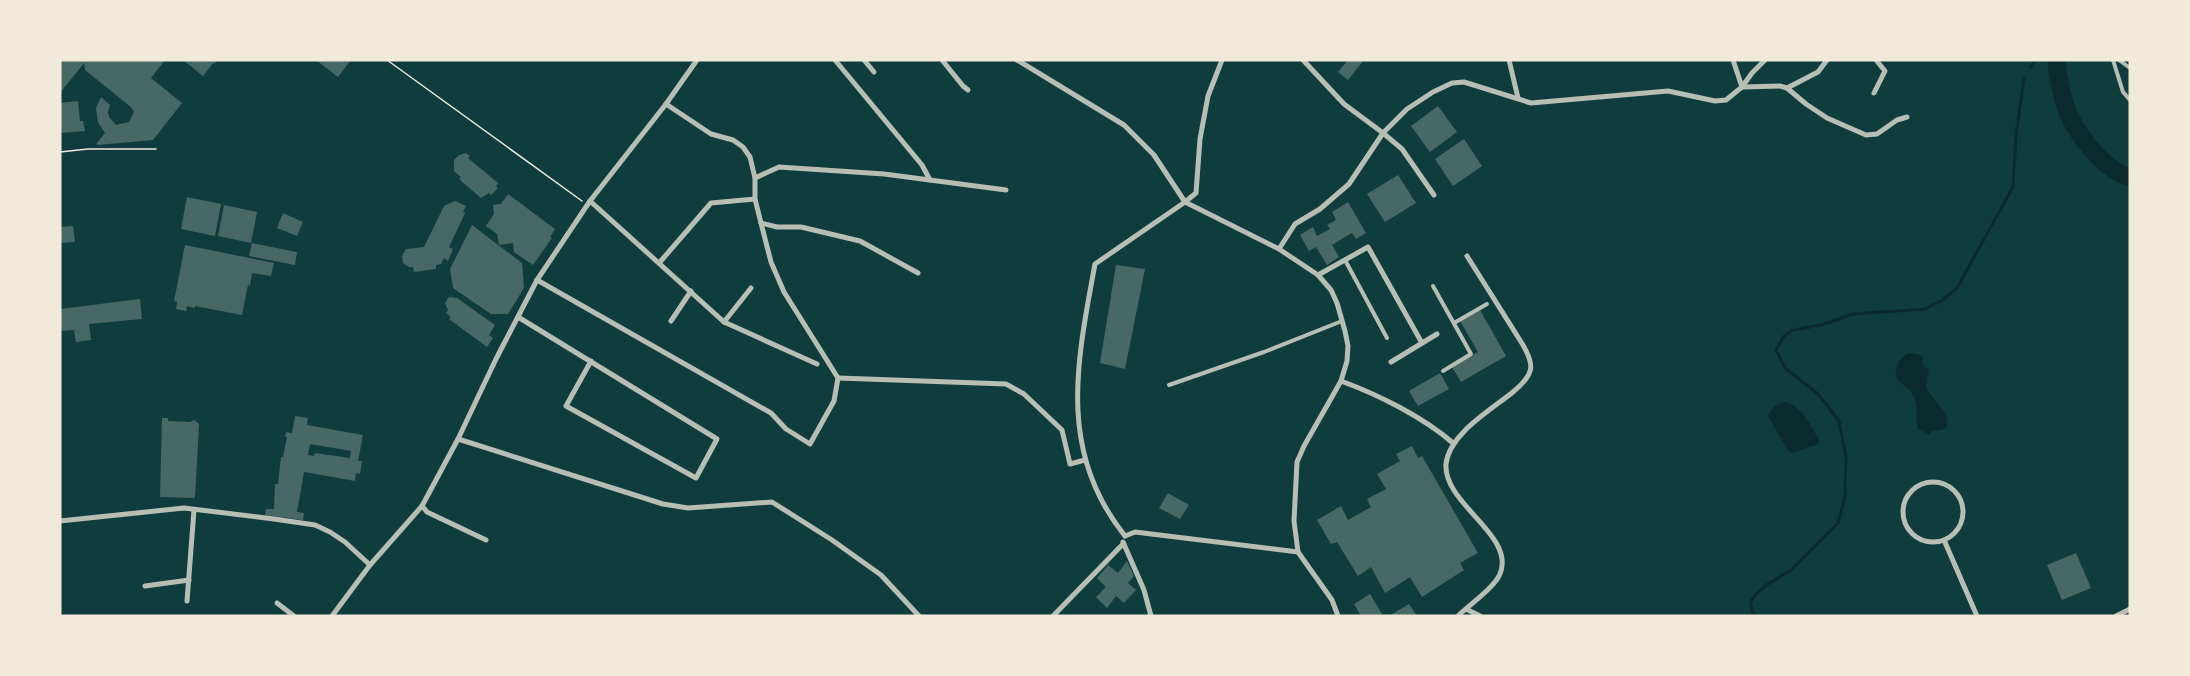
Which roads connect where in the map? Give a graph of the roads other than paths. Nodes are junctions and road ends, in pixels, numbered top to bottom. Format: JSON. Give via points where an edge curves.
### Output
{"nodes":[{"id":1,"x":697,"y":60,"type":"edge"},
{"id":2,"x":835,"y":60,"type":"edge"},
{"id":3,"x":864,"y":60,"type":"edge"},
{"id":4,"x":942,"y":60,"type":"edge"},
{"id":5,"x":1017,"y":60,"type":"edge"},
{"id":6,"x":1222,"y":60,"type":"edge"},
{"id":7,"x":1303,"y":60,"type":"edge"},
{"id":8,"x":1509,"y":60,"type":"edge"},
{"id":9,"x":1733,"y":60,"type":"edge"},
{"id":10,"x":1766,"y":60,"type":"edge"},
{"id":11,"x":1827,"y":60,"type":"edge"},
{"id":12,"x":1876,"y":60,"type":"edge"},
{"id":13,"x":2113,"y":60,"type":"edge"},
{"id":14,"x":2119,"y":60,"type":"edge"},
{"id":15,"x":2130,"y":68,"type":"edge"},
{"id":16,"x":874,"y":72,"type":"dead end"},
{"id":17,"x":1742,"y":87,"type":"junction"},
{"id":18,"x":1787,"y":88,"type":"junction"},
{"id":19,"x":968,"y":90,"type":"dead end"},
{"id":20,"x":1874,"y":93,"type":"dead end"},
{"id":21,"x":1518,"y":98,"type":"junction"},
{"id":22,"x":2130,"y":100,"type":"edge"},
{"id":23,"x":666,"y":104,"type":"junction"},
{"id":24,"x":1907,"y":117,"type":"dead end"},
{"id":25,"x":1383,"y":133,"type":"junction"},
{"id":26,"x":755,"y":178,"type":"junction"},
{"id":27,"x":930,"y":180,"type":"junction"},
{"id":28,"x":1006,"y":190,"type":"dead end"},
{"id":29,"x":1434,"y":195,"type":"dead end"},
{"id":30,"x":755,"y":199,"type":"junction"},
{"id":31,"x":1185,"y":202,"type":"junction"},
{"id":32,"x":589,"y":203,"type":"junction"},
{"id":33,"x":761,"y":223,"type":"junction"},
{"id":34,"x":1279,"y":249,"type":"junction"},
{"id":35,"x":1467,"y":256,"type":"dead end"},
{"id":36,"x":1345,"y":259,"type":"junction"},
{"id":37,"x":660,"y":262,"type":"junction"},
{"id":38,"x":918,"y":273,"type":"dead end"},
{"id":39,"x":1318,"y":275,"type":"junction"},
{"id":40,"x":537,"y":280,"type":"junction"},
{"id":41,"x":1433,"y":286,"type":"dead end"},
{"id":42,"x":751,"y":288,"type":"dead end"},
{"id":43,"x":691,"y":291,"type":"junction"},
{"id":44,"x":1487,"y":304,"type":"dead end"},
{"id":45,"x":518,"y":317,"type":"junction"},
{"id":46,"x":671,"y":321,"type":"dead end"},
{"id":47,"x":1342,"y":321,"type":"junction"},
{"id":48,"x":724,"y":322,"type":"junction"},
{"id":49,"x":1454,"y":323,"type":"junction"},
{"id":50,"x":1437,"y":334,"type":"dead end"},
{"id":51,"x":1387,"y":338,"type":"dead end"},
{"id":52,"x":1422,"y":343,"type":"junction"},
{"id":53,"x":591,"y":362,"type":"junction"},
{"id":54,"x":1391,"y":362,"type":"dead end"},
{"id":55,"x":817,"y":364,"type":"dead end"},
{"id":56,"x":1443,"y":370,"type":"dead end"},
{"id":57,"x":838,"y":378,"type":"junction"},
{"id":58,"x":1341,"y":381,"type":"junction"},
{"id":59,"x":1169,"y":385,"type":"dead end"},
{"id":60,"x":458,"y":439,"type":"junction"},
{"id":61,"x":1453,"y":443,"type":"junction"},
{"id":62,"x":1085,"y":460,"type":"junction"},
{"id":63,"x":422,"y":506,"type":"junction"},
{"id":64,"x":194,"y":510,"type":"junction"},
{"id":65,"x":60,"y":521,"type":"edge"},
{"id":66,"x":1125,"y":536,"type":"junction"},
{"id":67,"x":486,"y":540,"type":"dead end"},
{"id":68,"x":1944,"y":540,"type":"junction"},
{"id":69,"x":1123,"y":544,"type":"junction"},
{"id":70,"x":1298,"y":552,"type":"junction"},
{"id":71,"x":370,"y":565,"type":"junction"},
{"id":72,"x":189,"y":580,"type":"junction"},
{"id":73,"x":145,"y":586,"type":"dead end"},
{"id":74,"x":187,"y":601,"type":"dead end"},
{"id":75,"x":277,"y":603,"type":"dead end"},
{"id":76,"x":1466,"y":609,"type":"junction"},
{"id":77,"x":2130,"y":609,"type":"edge"},
{"id":78,"x":294,"y":616,"type":"edge"},
{"id":79,"x":332,"y":616,"type":"edge"},
{"id":80,"x":919,"y":616,"type":"edge"},
{"id":81,"x":1053,"y":616,"type":"edge"},
{"id":82,"x":1151,"y":616,"type":"edge"},
{"id":83,"x":1338,"y":616,"type":"edge"},
{"id":84,"x":1458,"y":616,"type":"edge"},
{"id":85,"x":1480,"y":616,"type":"edge"},
{"id":86,"x":1977,"y":616,"type":"edge"},
{"id":87,"x":2116,"y":616,"type":"edge"}],
"edges":[{"from":1,"to":23,"type":"street"},
{"from":2,"to":27,"type":"street","via":[[922,165]]},
{"from":3,"to":16,"type":"street"},
{"from":4,"to":19,"type":"street"},
{"from":5,"to":31,"type":"street","via":[[1124,125],[1154,155]]},
{"from":6,"to":31,"type":"street","via":[[1208,96],[1196,193]]},
{"from":7,"to":25,"type":"street","via":[[1344,104]]},
{"from":8,"to":21,"type":"street"},
{"from":9,"to":17,"type":"street"},
{"from":10,"to":17,"type":"street"},
{"from":11,"to":18,"type":"street","via":[[1818,72]]},
{"from":12,"to":20,"type":"street","via":[[1885,71]]},
{"from":13,"to":22,"type":"street","via":[[2123,92]]},
{"from":14,"to":15,"type":"street"},
{"from":17,"to":18,"type":"street"},
{"from":17,"to":21,"type":"street","via":[[1726,100],[1715,101],[1668,91],[1531,103]]},
{"from":18,"to":24,"type":"street","via":[[1827,118],[1866,135],[1877,134]]},
{"from":21,"to":25,"type":"street","via":[[1464,81],[1452,83],[1407,109]]},
{"from":23,"to":26,"type":"street","via":[[711,134],[743,147]]},
{"from":23,"to":32,"type":"street"},
{"from":25,"to":29,"type":"street","via":[[1402,150]]},
{"from":25,"to":34,"type":"street","via":[[1349,184],[1320,209],[1294,224]]},
{"from":26,"to":27,"type":"street","via":[[779,167]]},
{"from":26,"to":30,"type":"street"},
{"from":27,"to":28,"type":"street"},
{"from":30,"to":33,"type":"street"},
{"from":30,"to":37,"type":"street","via":[[711,203]]},
{"from":31,"to":34,"type":"street"},
{"from":31,"to":62,"type":"street","via":[[1095,264],[1080,343],[1076,399]]},
{"from":32,"to":37,"type":"street"},
{"from":32,"to":40,"type":"street"},
{"from":33,"to":38,"type":"street","via":[[861,241]]},
{"from":33,"to":57,"type":"street","via":[[784,292]]},
{"from":34,"to":39,"type":"street"},
{"from":35,"to":61,"type":"street","via":[[1524,345],[1530,371],[1520,386]]},
{"from":36,"to":39,"type":"street"},
{"from":36,"to":51,"type":"street"},
{"from":36,"to":52,"type":"street","via":[[1368,247]]},
{"from":37,"to":43,"type":"street"},
{"from":39,"to":47,"type":"street","via":[[1331,290]]},
{"from":40,"to":45,"type":"street"},
{"from":40,"to":57,"type":"street","via":[[771,413],[786,429],[810,444],[834,401]]},
{"from":41,"to":49,"type":"street"},
{"from":42,"to":48,"type":"street"},
{"from":43,"to":46,"type":"street"},
{"from":43,"to":48,"type":"street"},
{"from":44,"to":49,"type":"street"},
{"from":45,"to":53,"type":"street"},
{"from":45,"to":60,"type":"street"},
{"from":47,"to":58,"type":"street","via":[[1348,346]]},
{"from":47,"to":59,"type":"street"},
{"from":48,"to":55,"type":"street"},
{"from":49,"to":56,"type":"street","via":[[1471,354]]},
{"from":50,"to":52,"type":"street"},
{"from":52,"to":54,"type":"street"},
{"from":53,"to":53,"type":"street","via":[[566,406],[696,478],[717,439]]},
{"from":57,"to":62,"type":"street","via":[[1006,384],[1024,394],[1062,430],[1070,464]]},
{"from":58,"to":61,"type":"street","via":[[1437,429]]},
{"from":58,"to":70,"type":"street","via":[[1297,462],[1294,521]]},
{"from":60,"to":63,"type":"street"},
{"from":60,"to":80,"type":"street","via":[[663,504],[688,508],[772,502],[880,575]]},
{"from":61,"to":76,"type":"street","via":[[1446,465],[1448,480],[1460,500],[1490,532],[1501,565],[1495,582]]},
{"from":62,"to":66,"type":"street","via":[[1101,501]]},
{"from":63,"to":67,"type":"street"},
{"from":63,"to":71,"type":"street"},
{"from":64,"to":65,"type":"street"},
{"from":64,"to":71,"type":"street","via":[[315,525],[345,542]]},
{"from":64,"to":72,"type":"street"},
{"from":66,"to":69,"type":"street"},
{"from":66,"to":70,"type":"street","via":[[1135,532]]},
{"from":68,"to":68,"type":"street","via":[[1959,527],[1963,507],[1953,489],[1944,484],[1923,483],[1914,488],[1904,504],[1905,522],[1909,531],[1925,542]]},
{"from":68,"to":86,"type":"street"},
{"from":69,"to":81,"type":"street"},
{"from":69,"to":82,"type":"street"},
{"from":70,"to":83,"type":"street","via":[[1332,600]]},
{"from":71,"to":79,"type":"street"},
{"from":72,"to":73,"type":"street"},
{"from":72,"to":74,"type":"street"},
{"from":75,"to":78,"type":"street"},
{"from":76,"to":84,"type":"street"},
{"from":76,"to":85,"type":"street"},
{"from":77,"to":87,"type":"street"}]}
